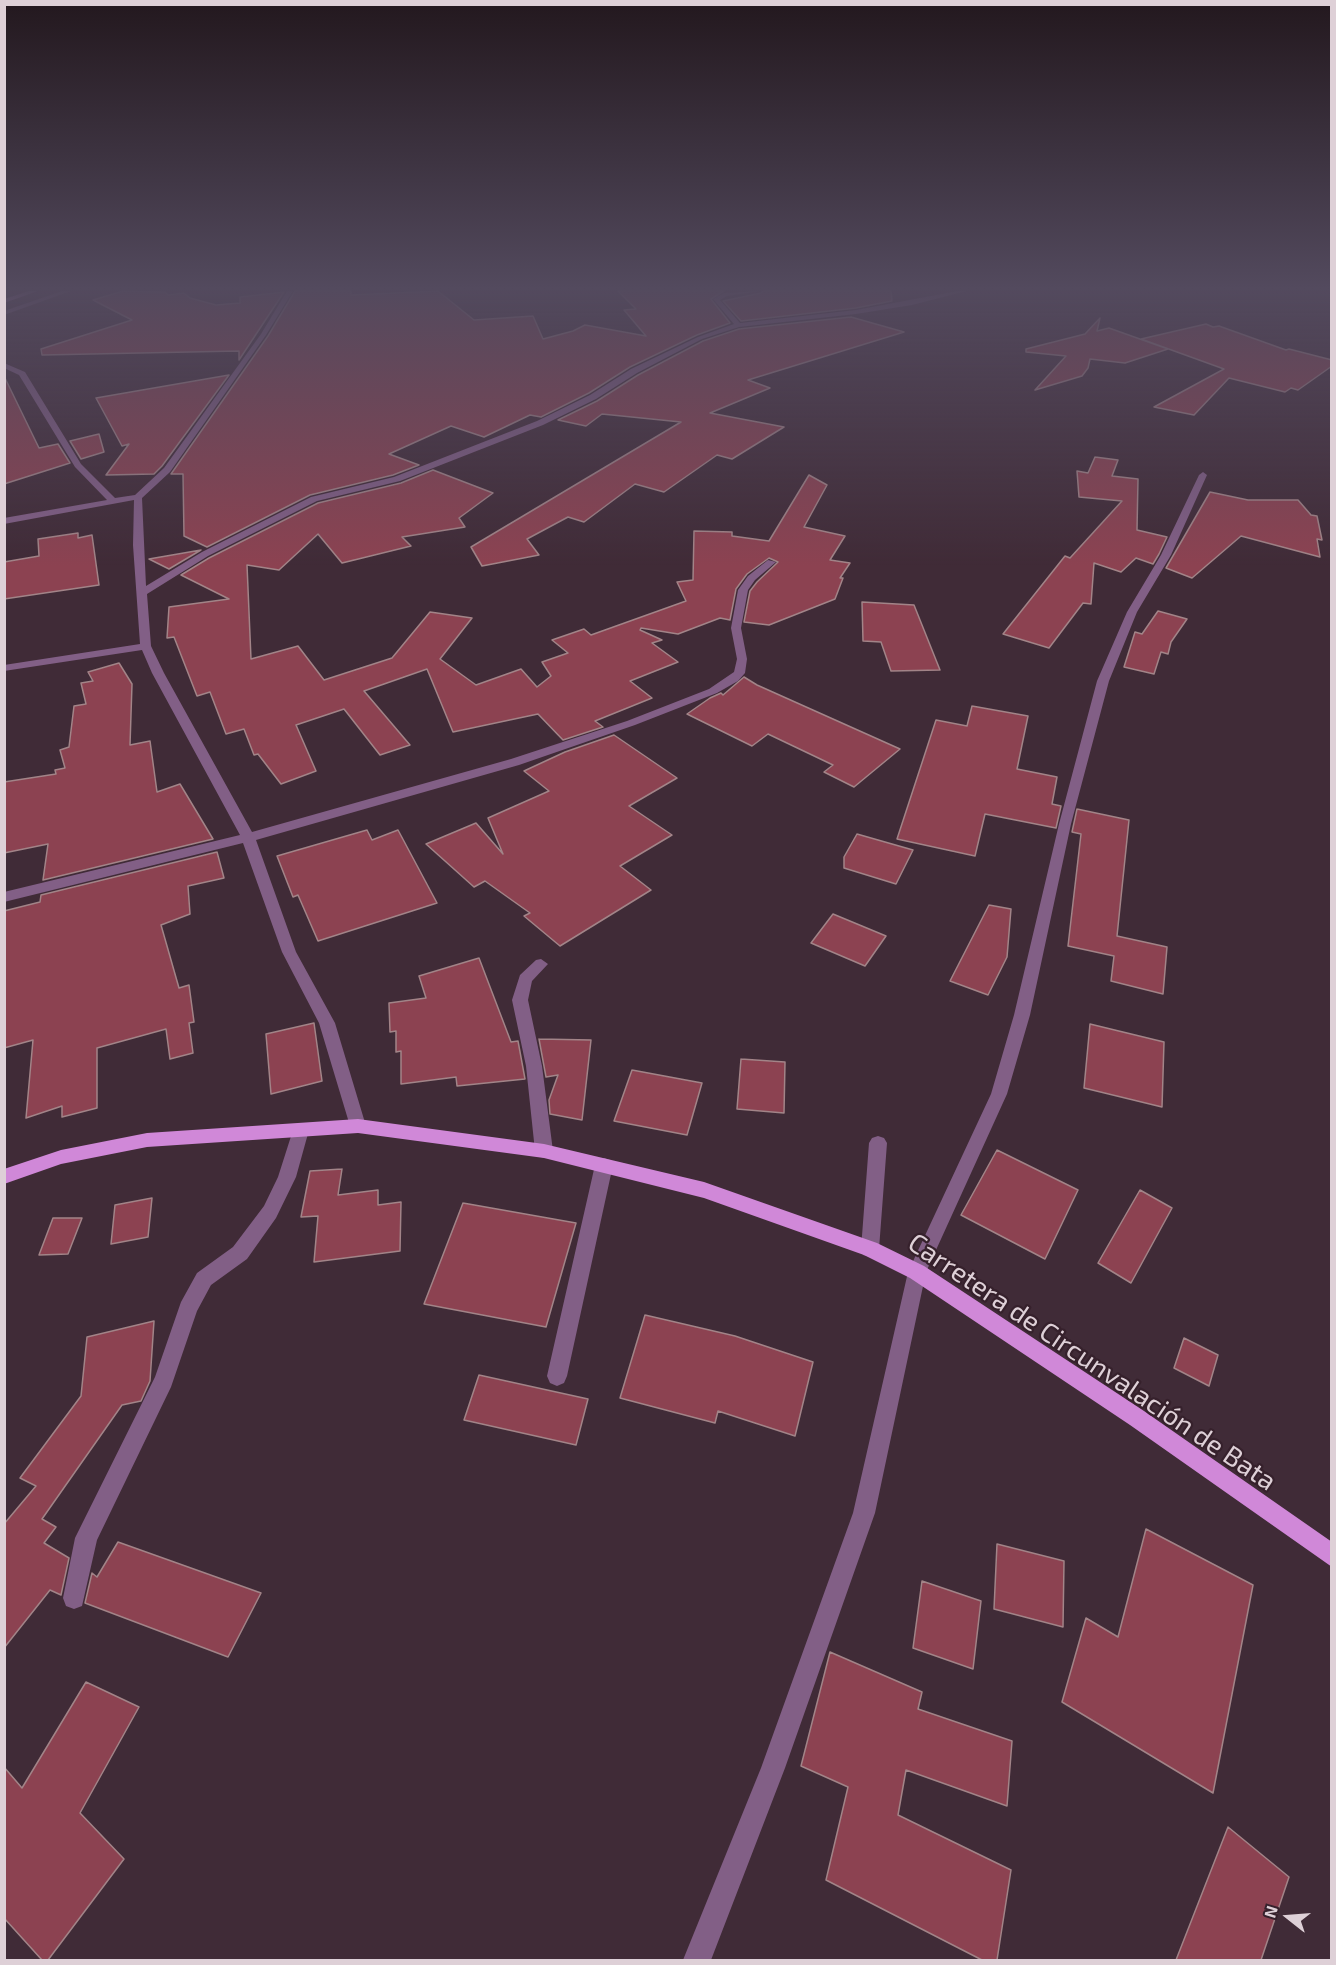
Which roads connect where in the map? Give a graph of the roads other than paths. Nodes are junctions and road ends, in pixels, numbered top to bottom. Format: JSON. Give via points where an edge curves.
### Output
{"nodes":[{"id":1,"x":27,"y":383,"type":"edge"},
{"id":2,"x":229,"y":383,"type":"edge"},
{"id":3,"x":615,"y":383,"type":"edge"},
{"id":4,"x":1203,"y":475,"type":"dead end"},
{"id":5,"x":138,"y":497,"type":"junction"},
{"id":6,"x":113,"y":501,"type":"junction"},
{"id":7,"x":4,"y":521,"type":"edge"},
{"id":8,"x":771,"y":562,"type":"dead end"},
{"id":9,"x":143,"y":592,"type":"junction"},
{"id":10,"x":146,"y":646,"type":"junction"},
{"id":11,"x":4,"y":668,"type":"edge"},
{"id":12,"x":248,"y":837,"type":"junction"},
{"id":13,"x":4,"y":897,"type":"edge"},
{"id":14,"x":541,"y":963,"type":"dead end"},
{"id":15,"x":358,"y":1126,"type":"junction"},
{"id":16,"x":301,"y":1130,"type":"junction"},
{"id":17,"x":878,"y":1143,"type":"dead end"},
{"id":18,"x":544,"y":1151,"type":"junction"},
{"id":19,"x":604,"y":1165,"type":"junction"},
{"id":20,"x":4,"y":1177,"type":"edge"},
{"id":21,"x":870,"y":1249,"type":"junction"},
{"id":22,"x":917,"y":1272,"type":"junction"},
{"id":23,"x":557,"y":1376,"type":"dead end"},
{"id":24,"x":1332,"y":1556,"type":"edge"},
{"id":25,"x":74,"y":1598,"type":"dead end"},
{"id":26,"x":697,"y":1960,"type":"edge"}],
"edges":[{"from":1,"to":6,"type":"street","via":[[78,465]]},
{"from":2,"to":5,"type":"street","via":[[167,470]]},
{"from":3,"to":9,"type":"street","via":[[540,423],[397,479],[314,499],[205,554]]},
{"from":4,"to":22,"type":"street","via":[[1166,555],[1132,612],[1102,681],[1025,1004],[999,1094]]},
{"from":5,"to":6,"type":"street"},
{"from":5,"to":9,"type":"street"},
{"from":6,"to":7,"type":"street"},
{"from":8,"to":12,"type":"street","via":[[743,590],[736,628],[741,666],[734,679],[725,685],[515,762]]},
{"from":9,"to":10,"type":"street"},
{"from":10,"to":11,"type":"street"},
{"from":10,"to":12,"type":"street"},
{"from":12,"to":13,"type":"street"},
{"from":12,"to":15,"type":"street","via":[[289,952],[327,1023]]},
{"from":14,"to":18,"type":"street","via":[[525,979],[520,1000],[534,1066]]},
{"from":15,"to":16,"type":"main road","name":"Carretera de Circunvalación de Bata"},
{"from":15,"to":18,"type":"main road","name":"Carretera de Circunvalación de Bata"},
{"from":16,"to":20,"type":"main road","name":"Carretera de Circunvalación de Bata","via":[[147,1140],[61,1157]]},
{"from":16,"to":25,"type":"street","via":[[287,1177],[270,1212],[240,1252],[204,1279],[188,1308],[164,1380],[86,1539]]},
{"from":17,"to":21,"type":"street"},
{"from":18,"to":19,"type":"main road","name":"Carretera de Circunvalación de Bata"},
{"from":19,"to":21,"type":"main road","name":"Carretera de Circunvalación de Bata","via":[[704,1190]]},
{"from":19,"to":23,"type":"street"},
{"from":21,"to":22,"type":"main road","name":"Carretera de Circunvalación de Bata"},
{"from":22,"to":24,"type":"main road","name":"Carretera de Circunvalación de Bata","via":[[1137,1418]]},
{"from":22,"to":26,"type":"street","via":[[864,1513],[773,1768]]}]}
